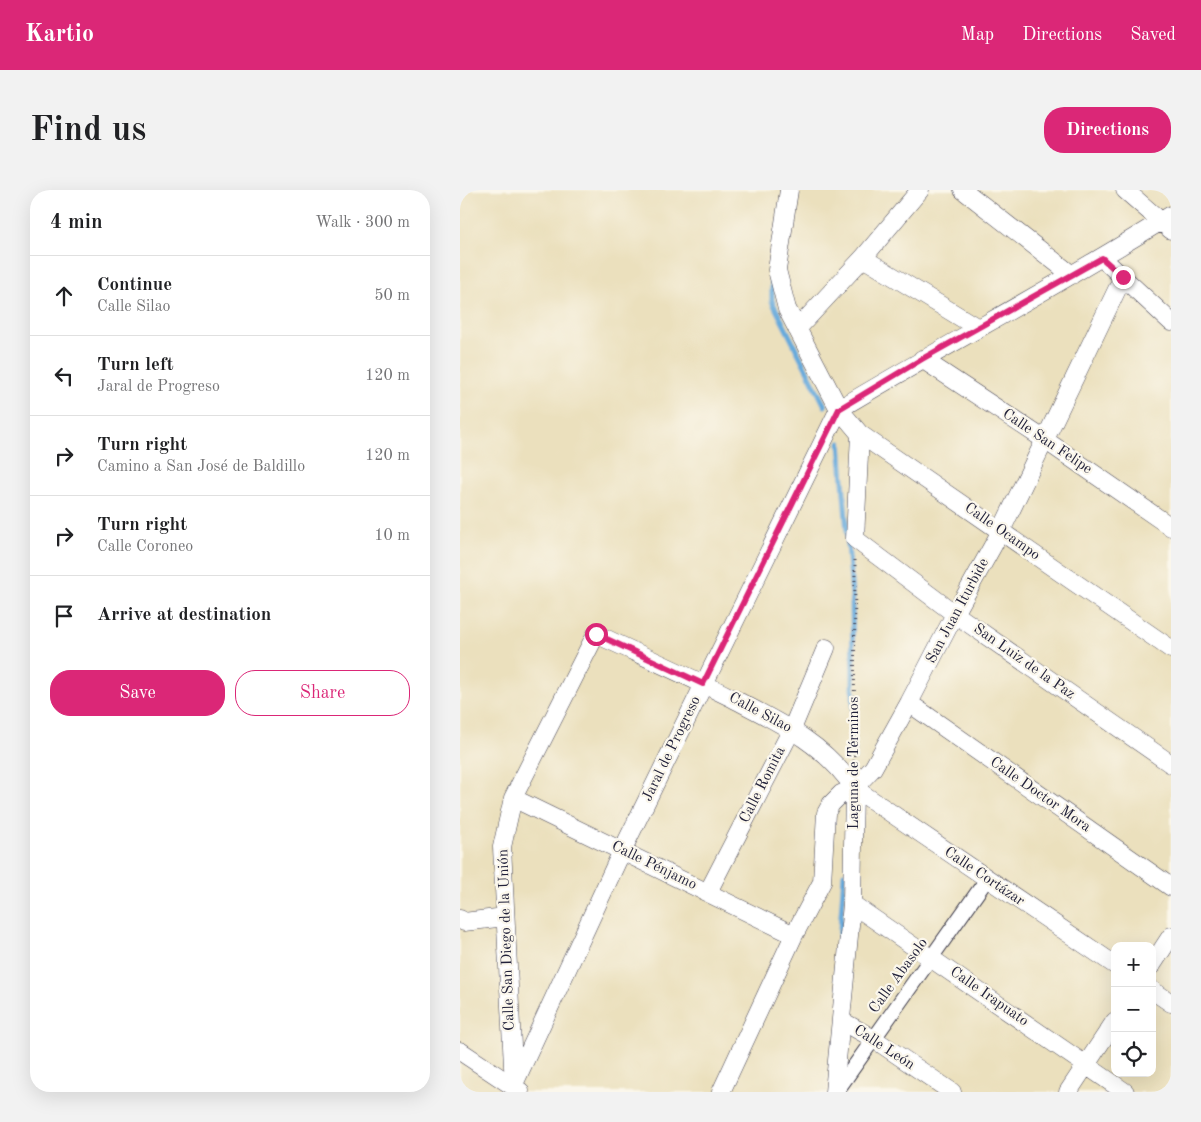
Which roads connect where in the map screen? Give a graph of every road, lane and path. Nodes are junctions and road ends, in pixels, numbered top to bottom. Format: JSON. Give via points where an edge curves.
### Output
{"nodes":[{"id":1,"x":789,"y":190,"type":"edge"},
{"id":2,"x":920,"y":190,"type":"edge"},
{"id":3,"x":962,"y":190,"type":"edge"},
{"id":4,"x":1125,"y":190,"type":"edge"},
{"id":5,"x":1168,"y":222,"type":"edge"},
{"id":6,"x":863,"y":258,"type":"junction"},
{"id":7,"x":1102,"y":258,"type":"junction"},
{"id":8,"x":1072,"y":275,"type":"junction"},
{"id":9,"x":1123,"y":277,"type":"junction"},
{"id":10,"x":1171,"y":322,"type":"edge"},
{"id":11,"x":978,"y":328,"type":"junction"},
{"id":12,"x":796,"y":329,"type":"junction"},
{"id":13,"x":922,"y":359,"type":"junction"},
{"id":14,"x":839,"y":409,"type":"junction"},
{"id":15,"x":860,"y":434,"type":"junction"},
{"id":16,"x":1045,"y":440,"type":"junction"},
{"id":17,"x":1171,"y":527,"type":"edge"},
{"id":18,"x":1001,"y":531,"type":"junction"},
{"id":19,"x":855,"y":539,"type":"junction"},
{"id":20,"x":955,"y":614,"type":"junction"},
{"id":21,"x":596,"y":634,"type":"joint"},
{"id":22,"x":826,"y":648,"type":"dead end"},
{"id":23,"x":1171,"y":649,"type":"edge"},
{"id":24,"x":703,"y":684,"type":"junction"},
{"id":25,"x":909,"y":704,"type":"junction"},
{"id":26,"x":792,"y":729,"type":"junction"},
{"id":27,"x":1171,"y":764,"type":"edge"},
{"id":28,"x":854,"y":788,"type":"junction"},
{"id":29,"x":513,"y":798,"type":"junction"},
{"id":30,"x":622,"y":851,"type":"junction"},
{"id":31,"x":987,"y":879,"type":"junction"},
{"id":32,"x":1171,"y":887,"type":"edge"},
{"id":33,"x":708,"y":892,"type":"junction"},
{"id":34,"x":852,"y":904,"type":"junction"},
{"id":35,"x":505,"y":917,"type":"junction"},
{"id":36,"x":461,"y":924,"type":"edge"},
{"id":37,"x":794,"y":935,"type":"junction"},
{"id":38,"x":1171,"y":936,"type":"edge"},
{"id":39,"x":932,"y":958,"type":"junction"},
{"id":40,"x":1156,"y":959,"type":"edge"},
{"id":41,"x":1111,"y":962,"type":"edge"},
{"id":42,"x":1156,"y":993,"type":"edge"},
{"id":43,"x":1171,"y":1003,"type":"edge"},
{"id":44,"x":842,"y":1021,"type":"junction"},
{"id":45,"x":1111,"y":1027,"type":"edge"},
{"id":46,"x":874,"y":1039,"type":"junction"},
{"id":47,"x":460,"y":1051,"type":"edge"},
{"id":48,"x":1086,"y":1064,"type":"junction"},
{"id":49,"x":515,"y":1090,"type":"edge"},
{"id":50,"x":721,"y":1092,"type":"edge"},
{"id":51,"x":835,"y":1092,"type":"edge"},
{"id":52,"x":952,"y":1092,"type":"edge"},
{"id":53,"x":1068,"y":1092,"type":"edge"},
{"id":54,"x":1125,"y":1092,"type":"edge"}],
"edges":[{"from":1,"to":12,"type":"street","name":"Calle Ocampo","via":[[777,270]]},
{"from":2,"to":6,"type":"street"},
{"from":3,"to":8,"type":"street"},
{"from":4,"to":5,"type":"street"},
{"from":5,"to":7,"type":"street"},
{"from":6,"to":11,"type":"street"},
{"from":6,"to":12,"type":"street"},
{"from":7,"to":8,"type":"street"},
{"from":7,"to":9,"type":"street"},
{"from":8,"to":11,"type":"street"},
{"from":9,"to":10,"type":"street"},
{"from":9,"to":16,"type":"street","name":"San Juan Iturbide"},
{"from":11,"to":13,"type":"street"},
{"from":12,"to":14,"type":"street","name":"Calle Ocampo"},
{"from":13,"to":14,"type":"street"},
{"from":13,"to":16,"type":"street","name":"Calle San Felipe"},
{"from":14,"to":15,"type":"street","name":"Calle Ocampo"},
{"from":14,"to":24,"type":"street","name":"Jaral de Progreso"},
{"from":15,"to":18,"type":"street","name":"Calle Ocampo"},
{"from":15,"to":19,"type":"street"},
{"from":16,"to":17,"type":"street","name":"Calle San Felipe"},
{"from":16,"to":18,"type":"street","name":"San Juan Iturbide"},
{"from":18,"to":20,"type":"street","name":"San Juan Iturbide"},
{"from":18,"to":23,"type":"street","name":"Calle Ocampo"},
{"from":19,"to":20,"type":"street","name":"San Luiz de la Paz"},
{"from":19,"to":28,"type":"path","name":"Laguna de Términos"},
{"from":20,"to":25,"type":"street","name":"San Juan Iturbide"},
{"from":20,"to":27,"type":"street","name":"San Luiz de la Paz"},
{"from":21,"to":24,"type":"street","name":"Calle Silao"},
{"from":21,"to":29,"type":"street","name":"Calle San Diego de la Unión"},
{"from":22,"to":26,"type":"street","name":"Calle Romita"},
{"from":24,"to":26,"type":"street","name":"Calle Silao"},
{"from":24,"to":30,"type":"street","name":"Jaral de Progreso"},
{"from":25,"to":28,"type":"street","name":"San Juan Iturbide","via":[[872,768]]},
{"from":25,"to":32,"type":"street","name":"Calle Doctor Mora"},
{"from":26,"to":28,"type":"street","name":"Calle Silao","via":[[842,770]]},
{"from":26,"to":33,"type":"street","name":"Calle Romita"},
{"from":28,"to":31,"type":"street","name":"Calle Cortázar"},
{"from":28,"to":34,"type":"street","name":"Laguna de Términos"},
{"from":28,"to":37,"type":"street","name":"San Juan Iturbide","via":[[841,794],[826,813],[822,882]]},
{"from":29,"to":30,"type":"street","name":"Calle Pénjamo"},
{"from":29,"to":35,"type":"street","name":"Calle San Diego de la Unión","via":[[502,847]]},
{"from":30,"to":33,"type":"street","name":"Calle Pénjamo"},
{"from":30,"to":49,"type":"street","name":"Jaral de Progreso"},
{"from":31,"to":39,"type":"street","name":"Calle Abasolo"},
{"from":31,"to":41,"type":"street","name":"Calle Cortázar"},
{"from":33,"to":37,"type":"street","name":"Calle Pénjamo"},
{"from":34,"to":39,"type":"street","name":"Calle Irapuato"},
{"from":34,"to":44,"type":"street","name":"Laguna de Términos"},
{"from":35,"to":36,"type":"street"},
{"from":35,"to":49,"type":"street","name":"Calle San Diego de la Unión"},
{"from":37,"to":50,"type":"street","name":"San Juan Iturbide"},
{"from":38,"to":40,"type":"street"},
{"from":39,"to":46,"type":"street","name":"Calle Abasolo"},
{"from":39,"to":48,"type":"street","name":"Calle Irapuato"},
{"from":42,"to":43,"type":"street"},
{"from":44,"to":46,"type":"street","name":"Calle León"},
{"from":44,"to":51,"type":"street","name":"Laguna de Términos"},
{"from":45,"to":48,"type":"street"},
{"from":46,"to":51,"type":"street","name":"Calle Abasolo"},
{"from":46,"to":52,"type":"street","name":"Calle León"},
{"from":47,"to":49,"type":"street"},
{"from":48,"to":53,"type":"street"},
{"from":48,"to":54,"type":"street","name":"Calle Irapuato"}]}
